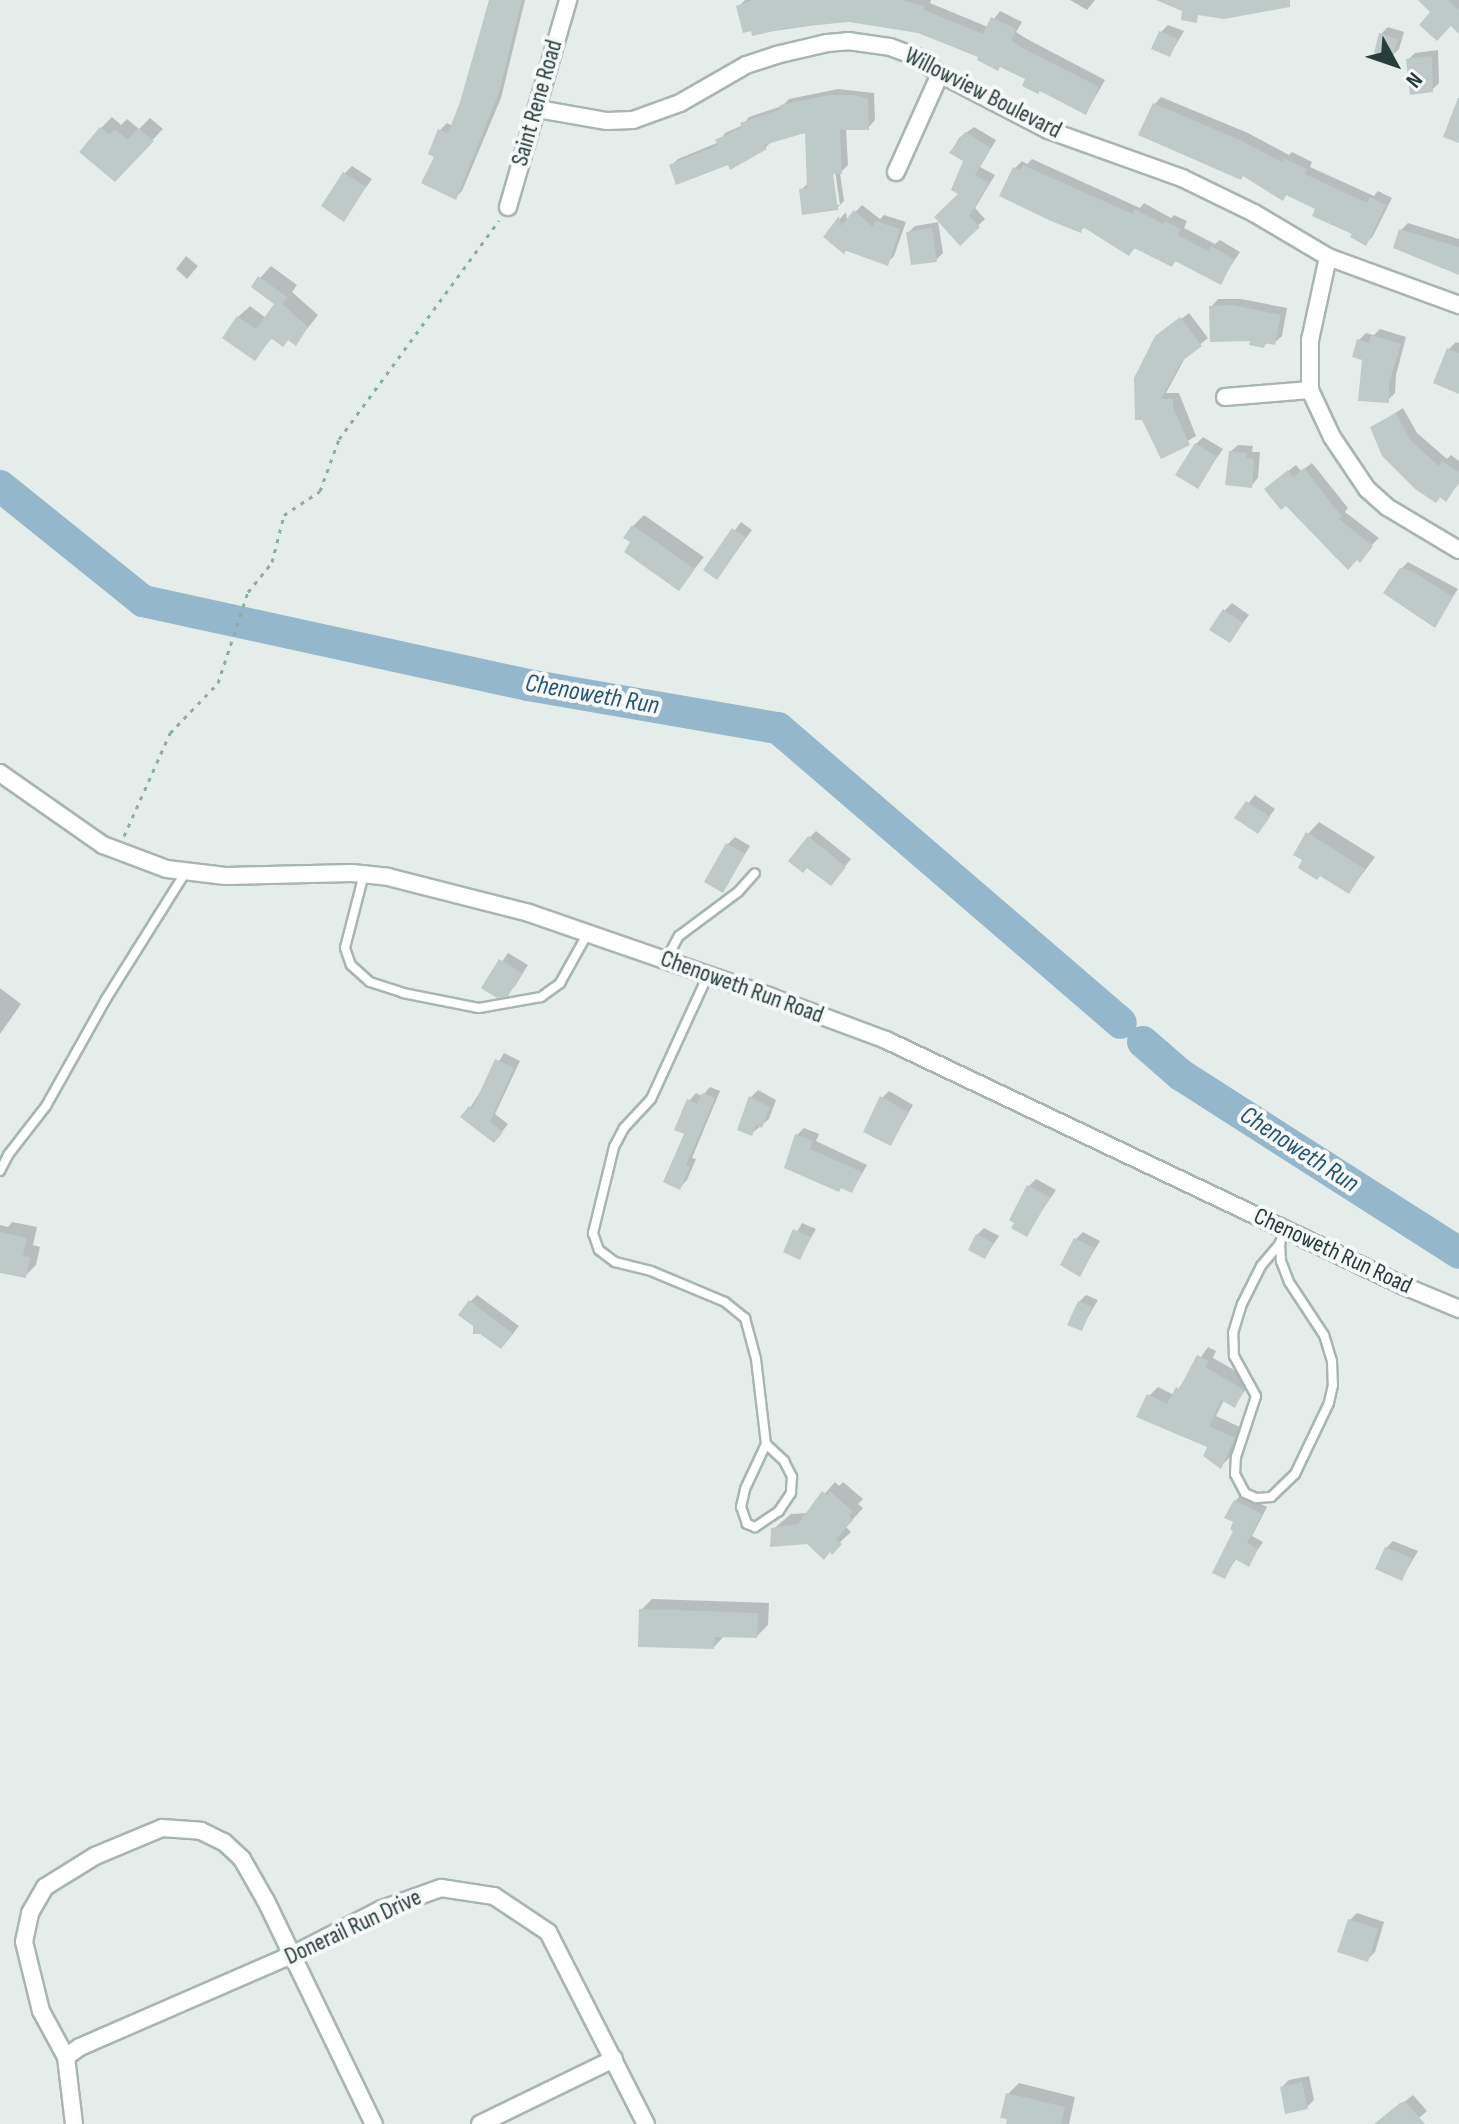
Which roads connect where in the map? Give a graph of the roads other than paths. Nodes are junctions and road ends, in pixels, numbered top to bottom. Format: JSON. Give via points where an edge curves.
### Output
{"nodes":[{"id":1,"x":568,"y":0,"type":"edge"},
{"id":2,"x":940,"y":74,"type":"junction"},
{"id":3,"x":538,"y":109,"type":"junction"},
{"id":4,"x":896,"y":172,"type":"dead end"},
{"id":5,"x":508,"y":207,"type":"road end"},
{"id":6,"x":1328,"y":257,"type":"junction"},
{"id":7,"x":1459,"y":305,"type":"edge"},
{"id":8,"x":1310,"y":390,"type":"junction"},
{"id":9,"x":1225,"y":397,"type":"dead end"},
{"id":10,"x":1459,"y":550,"type":"edge"},
{"id":11,"x":0,"y":773,"type":"edge"},
{"id":12,"x":185,"y":873,"type":"junction"},
{"id":13,"x":755,"y":873,"type":"dead end"},
{"id":14,"x":364,"y":874,"type":"junction"},
{"id":15,"x":588,"y":932,"type":"junction"},
{"id":16,"x":666,"y":960,"type":"junction"},
{"id":17,"x":708,"y":975,"type":"junction"},
{"id":18,"x":0,"y":1171,"type":"edge"},
{"id":19,"x":1282,"y":1236,"type":"junction"},
{"id":20,"x":1459,"y":1309,"type":"edge"},
{"id":21,"x":766,"y":1444,"type":"junction"},
{"id":22,"x":292,"y":1955,"type":"junction"},
{"id":23,"x":66,"y":2057,"type":"junction"},
{"id":24,"x":614,"y":2059,"type":"junction"},
{"id":25,"x":74,"y":2124,"type":"edge"},
{"id":26,"x":374,"y":2124,"type":"edge"},
{"id":27,"x":480,"y":2124,"type":"edge"},
{"id":28,"x":646,"y":2124,"type":"edge"}],
"edges":[{"from":1,"to":3,"type":"street","name":"Saint Rene Road"},
{"from":2,"to":3,"type":"street","name":"Willowview Boulevard","via":[[890,47],[827,43],[746,65],[680,103],[633,120]]},
{"from":2,"to":4,"type":"street"},
{"from":2,"to":6,"type":"street","name":"Willowview Boulevard","via":[[1048,130],[1182,178]]},
{"from":3,"to":5,"type":"street","name":"Saint Rene Road"},
{"from":6,"to":7,"type":"street","name":"Willowview Boulevard"},
{"from":6,"to":8,"type":"street","via":[[1310,340]]},
{"from":8,"to":9,"type":"street"},
{"from":8,"to":10,"type":"street","via":[[1332,437],[1367,489]]},
{"from":11,"to":12,"type":"street","name":"Chenoweth Run Road","via":[[115,850]]},
{"from":12,"to":14,"type":"street","name":"Chenoweth Run Road"},
{"from":12,"to":18,"type":"lane","via":[[46,1106]]},
{"from":13,"to":16,"type":"lane","via":[[679,936]]},
{"from":14,"to":15,"type":"street","name":"Chenoweth Run Road","via":[[481,899]]},
{"from":14,"to":15,"type":"lane","via":[[345,948],[351,965],[370,982],[403,993],[479,1008],[541,997],[560,983]]},
{"from":15,"to":16,"type":"street","name":"Chenoweth Run Road"},
{"from":16,"to":17,"type":"street","name":"Chenoweth Run Road"},
{"from":17,"to":19,"type":"street","name":"Chenoweth Run Road","via":[[886,1040]]},
{"from":17,"to":21,"type":"lane","via":[[651,1099],[614,1147],[593,1233],[599,1250],[615,1262],[725,1302],[745,1318],[756,1359]]},
{"from":19,"to":19,"type":"lane","via":[[1261,1266],[1233,1333],[1234,1356],[1256,1396],[1235,1474],[1245,1493],[1256,1498],[1271,1497],[1295,1474],[1333,1385],[1324,1335],[1281,1261]]},
{"from":19,"to":20,"type":"street","name":"Chenoweth Run Road"},
{"from":21,"to":21,"type":"lane","via":[[784,1461],[792,1477],[791,1493],[779,1511],[755,1527],[747,1524],[741,1507]]},
{"from":22,"to":23,"type":"street","name":"Donerail Run Drive"},
{"from":22,"to":23,"type":"street","via":[[242,1859],[224,1842],[201,1831],[162,1828],[95,1856],[45,1887],[30,1913],[24,1942],[41,2011]]},
{"from":22,"to":24,"type":"street","name":"Donerail Run Drive","via":[[382,1909],[441,1888],[494,1896],[548,1932]]},
{"from":22,"to":26,"type":"street"},
{"from":23,"to":25,"type":"street"},
{"from":24,"to":27,"type":"street"},
{"from":24,"to":28,"type":"street","name":"Donerail Run Drive"}]}
